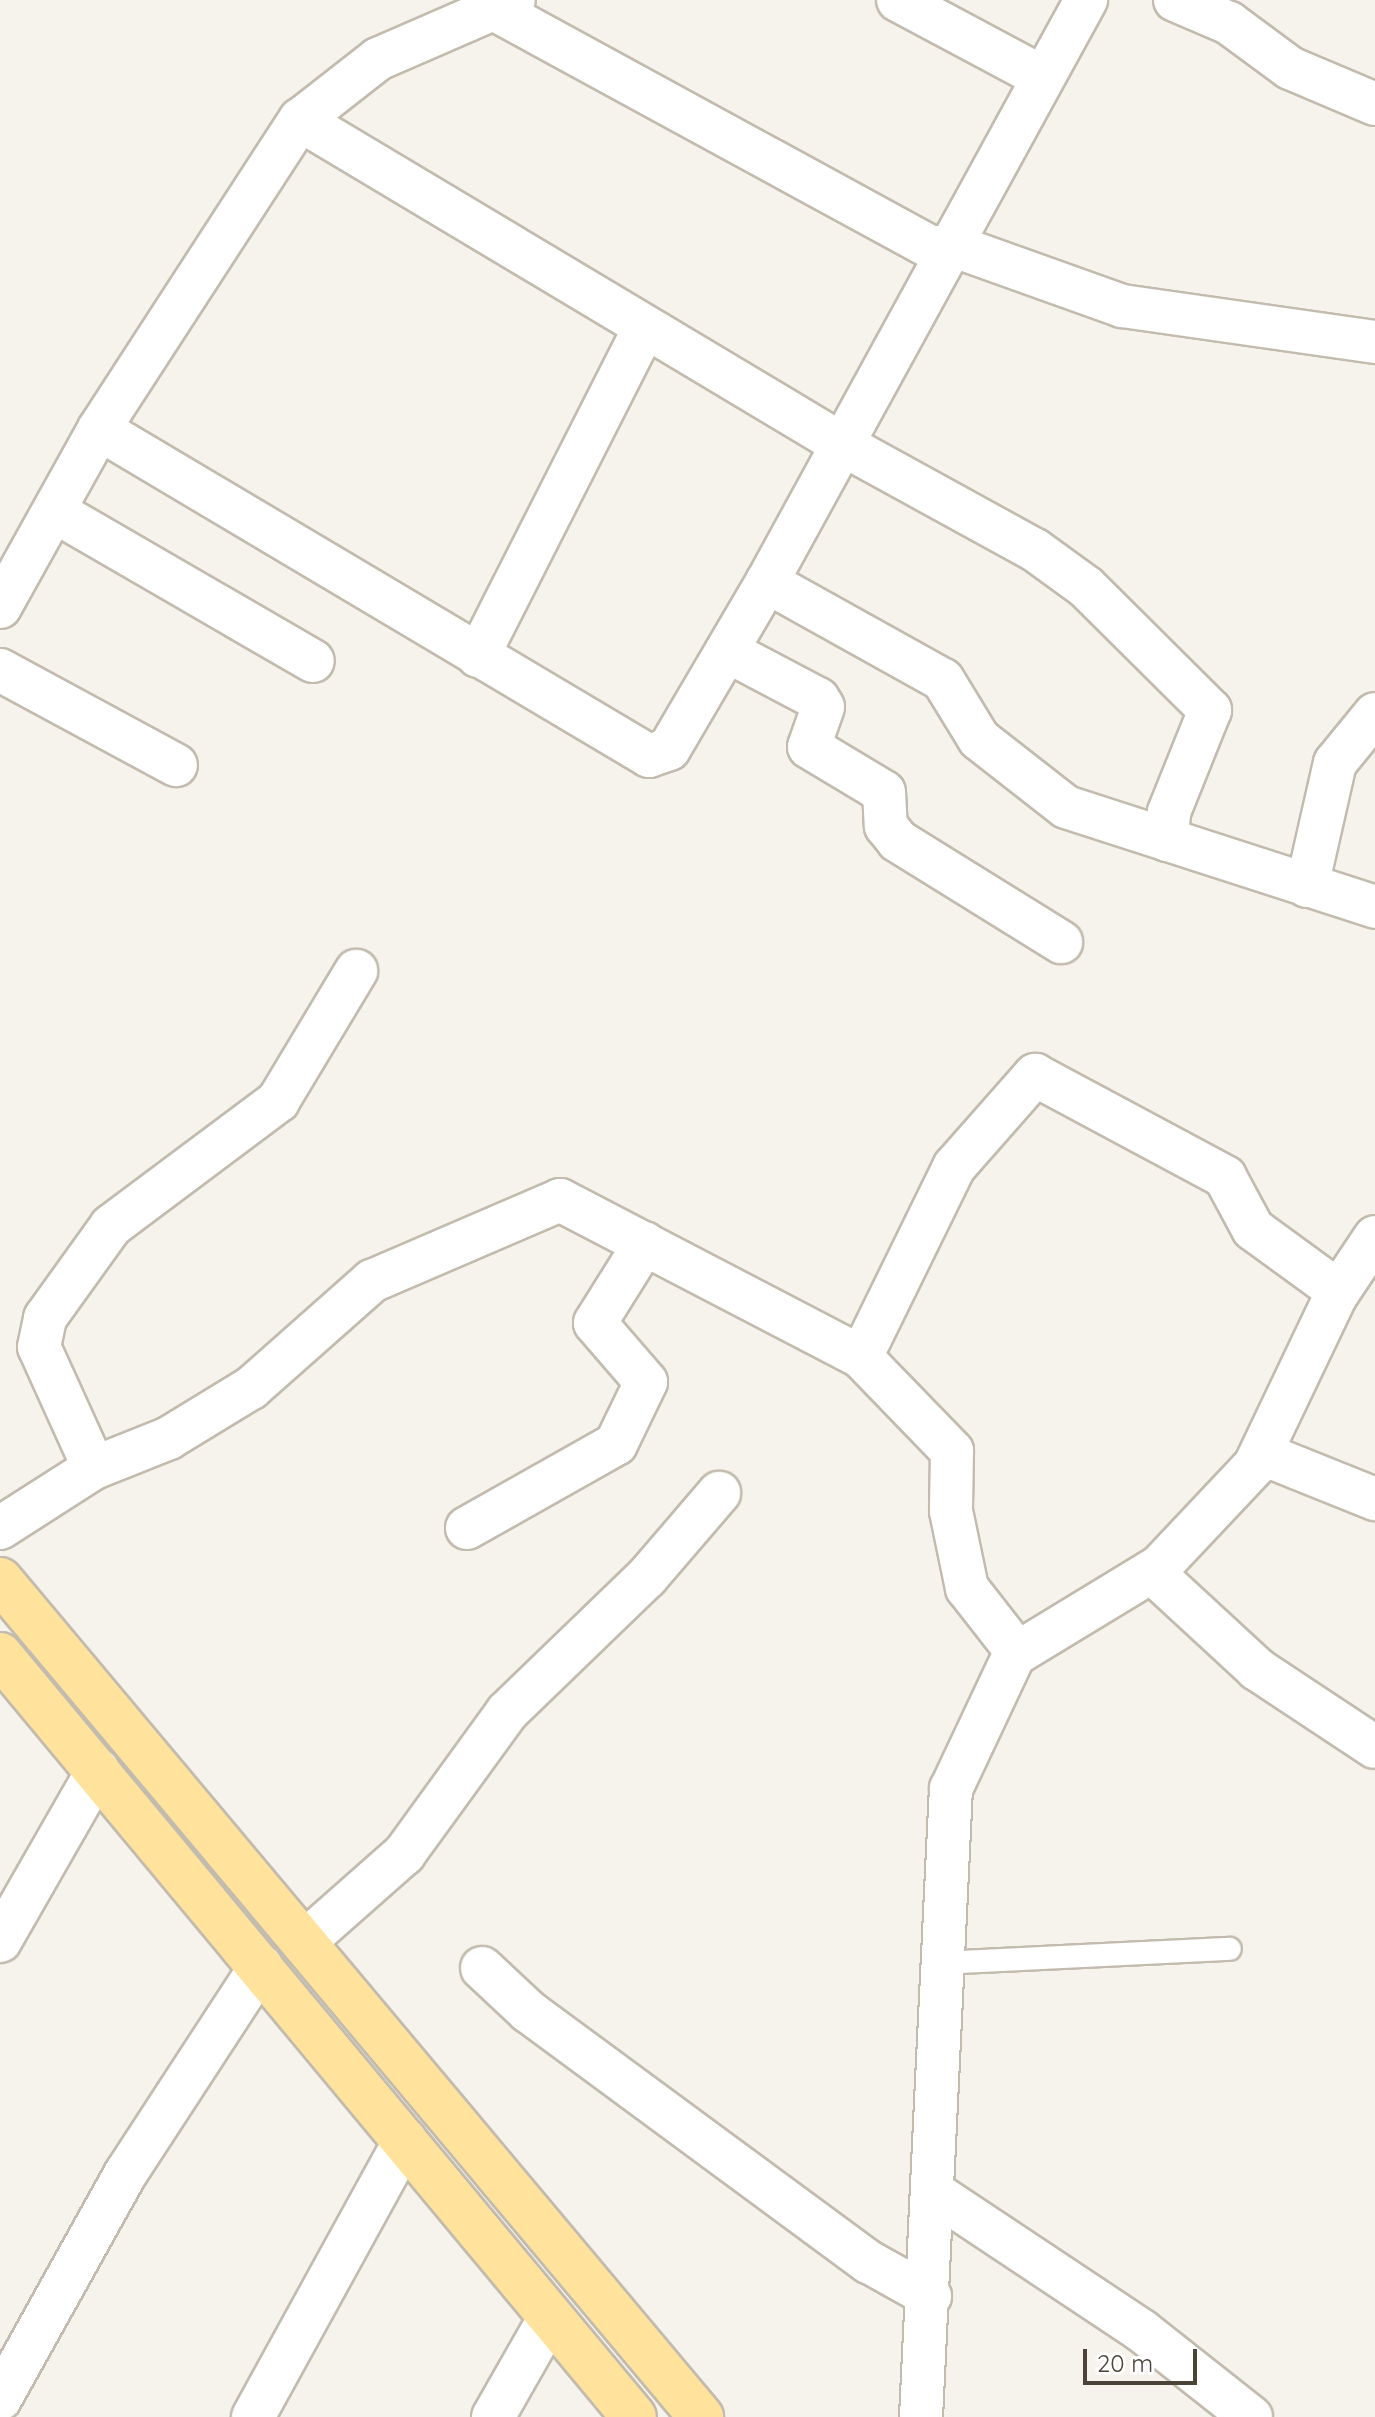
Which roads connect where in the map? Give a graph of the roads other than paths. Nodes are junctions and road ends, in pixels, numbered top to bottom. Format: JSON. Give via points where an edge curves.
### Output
{"nodes":[{"id":1,"x":898,"y":0,"type":"edge"},
{"id":2,"x":1086,"y":0,"type":"edge"},
{"id":3,"x":1175,"y":0,"type":"edge"},
{"id":4,"x":503,"y":4,"type":"edge"},
{"id":5,"x":1042,"y":77,"type":"junction"},
{"id":6,"x":1375,"y":104,"type":"edge"},
{"id":7,"x":300,"y":120,"type":"junction"},
{"id":8,"x":944,"y":248,"type":"junction"},
{"id":9,"x":645,"y":327,"type":"junction"},
{"id":10,"x":1375,"y":342,"type":"edge"},
{"id":11,"x":99,"y":429,"type":"junction"},
{"id":12,"x":840,"y":443,"type":"junction"},
{"id":13,"x":54,"y":511,"type":"junction"},
{"id":14,"x":767,"y":582,"type":"junction"},
{"id":15,"x":0,"y":607,"type":"edge"},
{"id":16,"x":727,"y":651,"type":"junction"},
{"id":17,"x":478,"y":656,"type":"junction"},
{"id":18,"x":313,"y":661,"type":"dead end"},
{"id":19,"x":0,"y":670,"type":"edge"},
{"id":20,"x":1375,"y":714,"type":"edge"},
{"id":21,"x":176,"y":765,"type":"dead end"},
{"id":22,"x":1167,"y":840,"type":"junction"},
{"id":23,"x":1307,"y":886,"type":"junction"},
{"id":24,"x":1375,"y":907,"type":"edge"},
{"id":25,"x":1061,"y":942,"type":"dead end"},
{"id":26,"x":356,"y":971,"type":"dead end"},
{"id":27,"x":1375,"y":1237,"type":"edge"},
{"id":28,"x":645,"y":1243,"type":"junction"},
{"id":29,"x":1338,"y":1291,"type":"junction"},
{"id":30,"x":861,"y":1357,"type":"junction"},
{"id":31,"x":1263,"y":1454,"type":"junction"},
{"id":32,"x":94,"y":1468,"type":"junction"},
{"id":33,"x":719,"y":1493,"type":"dead end"},
{"id":34,"x":1375,"y":1499,"type":"edge"},
{"id":35,"x":0,"y":1528,"type":"edge"},
{"id":36,"x":467,"y":1528,"type":"dead end"},
{"id":37,"x":1152,"y":1572,"type":"junction"},
{"id":38,"x":0,"y":1580,"type":"edge"},
{"id":39,"x":1017,"y":1652,"type":"junction"},
{"id":40,"x":0,"y":1655,"type":"edge"},
{"id":41,"x":1375,"y":1747,"type":"edge"},
{"id":42,"x":98,"y":1770,"type":"junction"},
{"id":43,"x":0,"y":1941,"type":"edge"},
{"id":44,"x":303,"y":1943,"type":"junction"},
{"id":45,"x":1230,"y":1949,"type":"dead end"},
{"id":46,"x":941,"y":1963,"type":"junction"},
{"id":47,"x":261,"y":1966,"type":"junction"},
{"id":48,"x":482,"y":1968,"type":"dead end"},
{"id":49,"x":405,"y":2140,"type":"junction"},
{"id":50,"x":933,"y":2192,"type":"junction"},
{"id":51,"x":930,"y":2296,"type":"junction"},
{"id":52,"x":550,"y":2317,"type":"junction"},
{"id":53,"x":0,"y":2399,"type":"edge"},
{"id":54,"x":253,"y":2417,"type":"edge"},
{"id":55,"x":493,"y":2417,"type":"edge"},
{"id":56,"x":634,"y":2417,"type":"edge"},
{"id":57,"x":701,"y":2417,"type":"edge"},
{"id":58,"x":921,"y":2417,"type":"edge"},
{"id":59,"x":1251,"y":2417,"type":"edge"}],
"edges":[{"from":1,"to":5,"type":"street"},
{"from":2,"to":5,"type":"street"},
{"from":3,"to":6,"type":"street","via":[[1229,23],[1290,68]]},
{"from":4,"to":7,"type":"street","via":[[378,59]]},
{"from":4,"to":8,"type":"street","via":[[764,162]]},
{"from":5,"to":8,"type":"street"},
{"from":7,"to":9,"type":"street"},
{"from":7,"to":11,"type":"street"},
{"from":8,"to":10,"type":"street","via":[[1122,306]]},
{"from":8,"to":12,"type":"street"},
{"from":9,"to":12,"type":"street"},
{"from":9,"to":17,"type":"street"},
{"from":11,"to":13,"type":"street"},
{"from":11,"to":17,"type":"street"},
{"from":12,"to":14,"type":"street"},
{"from":12,"to":22,"type":"street","via":[[1063,569],[1210,710],[1169,812]]},
{"from":13,"to":15,"type":"street"},
{"from":13,"to":18,"type":"street"},
{"from":14,"to":16,"type":"street"},
{"from":14,"to":22,"type":"street","via":[[943,680],[979,739],[1066,807]]},
{"from":16,"to":17,"type":"street","via":[[669,749],[655,757]]},
{"from":16,"to":25,"type":"street","via":[[818,699],[823,707],[809,747],[884,792],[886,826],[898,841]]},
{"from":19,"to":21,"type":"street"},
{"from":20,"to":23,"type":"street","via":[[1335,763]]},
{"from":22,"to":23,"type":"street"},
{"from":23,"to":24,"type":"street"},
{"from":26,"to":32,"type":"street","via":[[278,1101],[111,1226],[45,1318],[39,1347]]},
{"from":27,"to":29,"type":"street"},
{"from":28,"to":30,"type":"street"},
{"from":28,"to":32,"type":"street","via":[[567,1202],[545,1203],[372,1281],[251,1388],[169,1438]]},
{"from":28,"to":36,"type":"street","via":[[595,1323],[646,1382],[616,1444]]},
{"from":29,"to":30,"type":"street","via":[[1253,1229],[1225,1177],[1035,1075],[954,1167]]},
{"from":29,"to":31,"type":"street"},
{"from":30,"to":39,"type":"street","via":[[952,1451],[951,1511],[967,1588]]},
{"from":31,"to":34,"type":"street"},
{"from":31,"to":37,"type":"street"},
{"from":32,"to":35,"type":"street"},
{"from":33,"to":44,"type":"street","via":[[647,1577],[507,1712],[404,1854]]},
{"from":37,"to":39,"type":"street"},
{"from":37,"to":41,"type":"street","via":[[1257,1669]]},
{"from":38,"to":44,"type":"main road"},
{"from":39,"to":46,"type":"street","via":[[947,1800]]},
{"from":40,"to":42,"type":"main road"},
{"from":42,"to":43,"type":"street"},
{"from":42,"to":47,"type":"main road"},
{"from":44,"to":57,"type":"main road"},
{"from":45,"to":46,"type":"lane"},
{"from":46,"to":50,"type":"street"},
{"from":47,"to":49,"type":"main road"},
{"from":47,"to":53,"type":"street","via":[[126,2173]]},
{"from":48,"to":51,"type":"street","via":[[528,2011],[869,2262]]},
{"from":49,"to":52,"type":"main road"},
{"from":49,"to":54,"type":"street"},
{"from":50,"to":51,"type":"street"},
{"from":50,"to":59,"type":"street","via":[[1142,2331]]},
{"from":51,"to":58,"type":"street"},
{"from":52,"to":55,"type":"street"},
{"from":52,"to":56,"type":"main road"}]}
